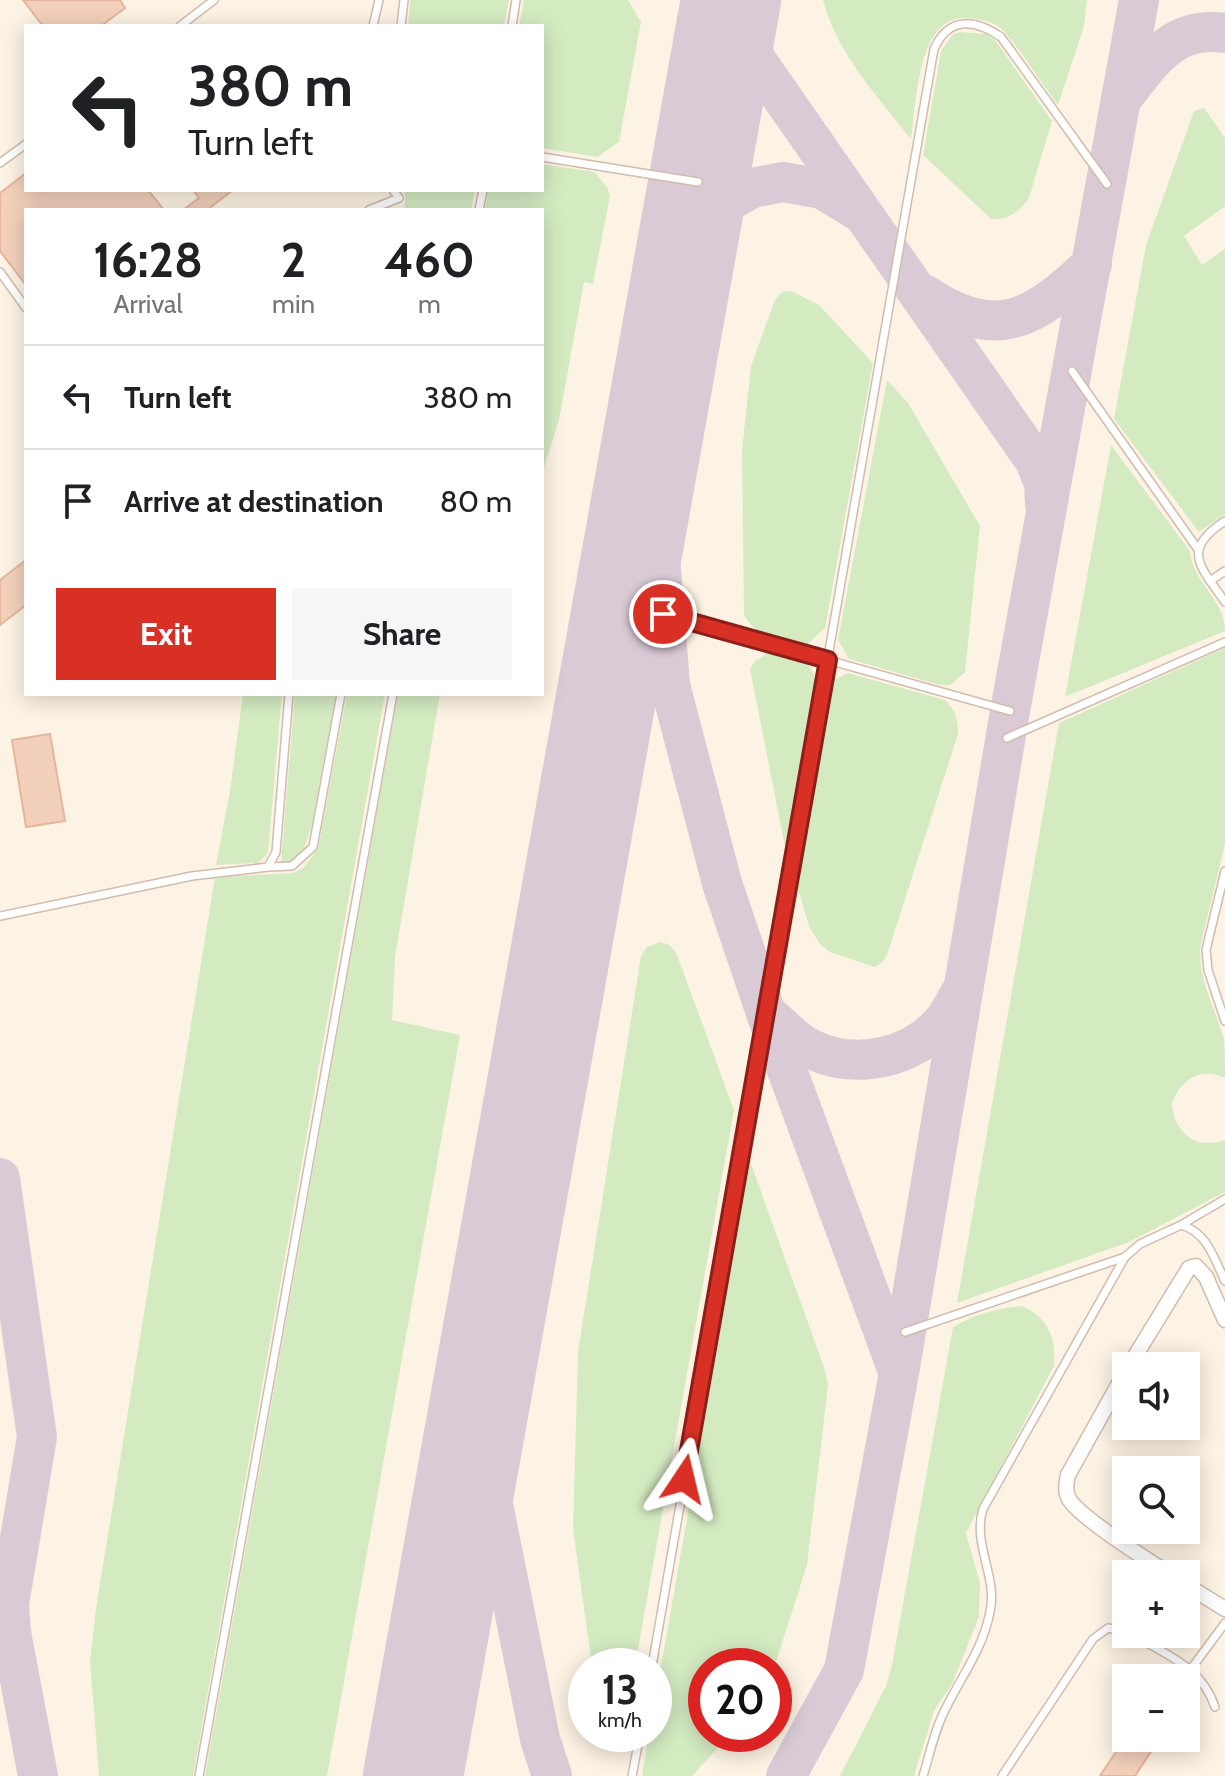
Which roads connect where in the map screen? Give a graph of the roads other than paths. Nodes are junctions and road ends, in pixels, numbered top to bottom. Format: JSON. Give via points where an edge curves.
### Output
{"nodes":[{"id":1,"x":214,"y":0,"type":"edge"},
{"id":2,"x":379,"y":0,"type":"edge"},
{"id":3,"x":404,"y":0,"type":"edge"},
{"id":4,"x":516,"y":0,"type":"edge"},
{"id":5,"x":183,"y":24,"type":"edge"},
{"id":6,"x":373,"y":24,"type":"edge"},
{"id":7,"x":401,"y":24,"type":"edge"},
{"id":8,"x":512,"y":24,"type":"edge"},
{"id":9,"x":24,"y":145,"type":"edge"},
{"id":10,"x":544,"y":157,"type":"edge"},
{"id":11,"x":0,"y":163,"type":"edge"},
{"id":12,"x":698,"y":182,"type":"dead end"},
{"id":13,"x":1107,"y":184,"type":"dead end"},
{"id":14,"x":397,"y":193,"type":"edge"},
{"id":15,"x":372,"y":208,"type":"edge"},
{"id":16,"x":0,"y":272,"type":"edge"},
{"id":17,"x":24,"y":305,"type":"edge"},
{"id":18,"x":1072,"y":371,"type":"dead end"},
{"id":19,"x":1225,"y":521,"type":"edge"},
{"id":20,"x":1197,"y":548,"type":"junction"},
{"id":21,"x":1225,"y":571,"type":"edge"},
{"id":22,"x":1210,"y":581,"type":"junction"},
{"id":23,"x":1225,"y":602,"type":"edge"},
{"id":24,"x":663,"y":614,"type":"dead end"},
{"id":25,"x":1225,"y":642,"type":"edge"},
{"id":26,"x":828,"y":660,"type":"junction"},
{"id":27,"x":289,"y":696,"type":"edge"},
{"id":28,"x":341,"y":696,"type":"edge"},
{"id":29,"x":393,"y":696,"type":"edge"},
{"id":30,"x":1010,"y":711,"type":"dead end"},
{"id":31,"x":1007,"y":738,"type":"dead end"},
{"id":32,"x":268,"y":867,"type":"junction"},
{"id":33,"x":1225,"y":871,"type":"edge"},
{"id":34,"x":0,"y":916,"type":"edge"},
{"id":35,"x":1225,"y":1021,"type":"edge"},
{"id":36,"x":1225,"y":1199,"type":"edge"},
{"id":37,"x":1181,"y":1225,"type":"junction"},
{"id":38,"x":1125,"y":1257,"type":"junction"},
{"id":39,"x":1225,"y":1281,"type":"edge"},
{"id":40,"x":1225,"y":1320,"type":"edge"},
{"id":41,"x":905,"y":1332,"type":"dead end"},
{"id":42,"x":1138,"y":1352,"type":"edge"},
{"id":43,"x":1112,"y":1396,"type":"edge"},
{"id":44,"x":1149,"y":1560,"type":"edge"},
{"id":45,"x":1200,"y":1594,"type":"edge"},
{"id":46,"x":1225,"y":1609,"type":"edge"},
{"id":47,"x":1225,"y":1623,"type":"edge"},
{"id":48,"x":1112,"y":1629,"type":"edge"},
{"id":49,"x":655,"y":1648,"type":"edge"},
{"id":50,"x":1155,"y":1648,"type":"edge"},
{"id":51,"x":1182,"y":1664,"type":"edge"},
{"id":52,"x":1195,"y":1664,"type":"edge"},
{"id":53,"x":1200,"y":1679,"type":"edge"},
{"id":54,"x":1215,"y":1707,"type":"dead end"},
{"id":55,"x":637,"y":1752,"type":"edge"},
{"id":56,"x":199,"y":1776,"type":"edge"},
{"id":57,"x":632,"y":1776,"type":"edge"},
{"id":58,"x":923,"y":1776,"type":"edge"},
{"id":59,"x":1002,"y":1776,"type":"edge"}],
"edges":[{"from":1,"to":5,"type":"lane"},
{"from":2,"to":6,"type":"lane"},
{"from":3,"to":7,"type":"lane"},
{"from":4,"to":8,"type":"lane"},
{"from":9,"to":11,"type":"lane"},
{"from":10,"to":12,"type":"lane"},
{"from":13,"to":26,"type":"lane","via":[[1001,37],[983,25],[953,25],[941,34],[934,49]]},
{"from":14,"to":15,"type":"lane"},
{"from":16,"to":17,"type":"lane"},
{"from":18,"to":20,"type":"lane"},
{"from":19,"to":20,"type":"lane","via":[[1205,534]]},
{"from":20,"to":22,"type":"lane","via":[[1199,564]]},
{"from":21,"to":22,"type":"lane"},
{"from":22,"to":23,"type":"lane"},
{"from":24,"to":26,"type":"lane"},
{"from":25,"to":31,"type":"lane"},
{"from":26,"to":30,"type":"lane"},
{"from":26,"to":49,"type":"lane"},
{"from":27,"to":32,"type":"lane","via":[[276,852]]},
{"from":28,"to":32,"type":"lane","via":[[313,847],[292,866]]},
{"from":29,"to":56,"type":"lane"},
{"from":32,"to":34,"type":"lane","via":[[192,876]]},
{"from":33,"to":35,"type":"lane","via":[[1206,950]]},
{"from":36,"to":37,"type":"lane"},
{"from":37,"to":38,"type":"lane"},
{"from":37,"to":39,"type":"lane","via":[[1204,1239]]},
{"from":38,"to":41,"type":"lane"},
{"from":38,"to":58,"type":"lane","via":[[983,1509],[980,1537],[991,1610],[981,1645],[939,1723]]},
{"from":40,"to":42,"type":"street","via":[[1206,1277],[1196,1266],[1189,1268]]},
{"from":43,"to":44,"type":"street","via":[[1068,1475],[1067,1494],[1086,1515]]},
{"from":45,"to":46,"type":"street"},
{"from":47,"to":52,"type":"lane"},
{"from":48,"to":59,"type":"lane","via":[[1093,1639]]},
{"from":50,"to":51,"type":"lane"},
{"from":53,"to":54,"type":"lane"},
{"from":55,"to":57,"type":"lane"}]}
